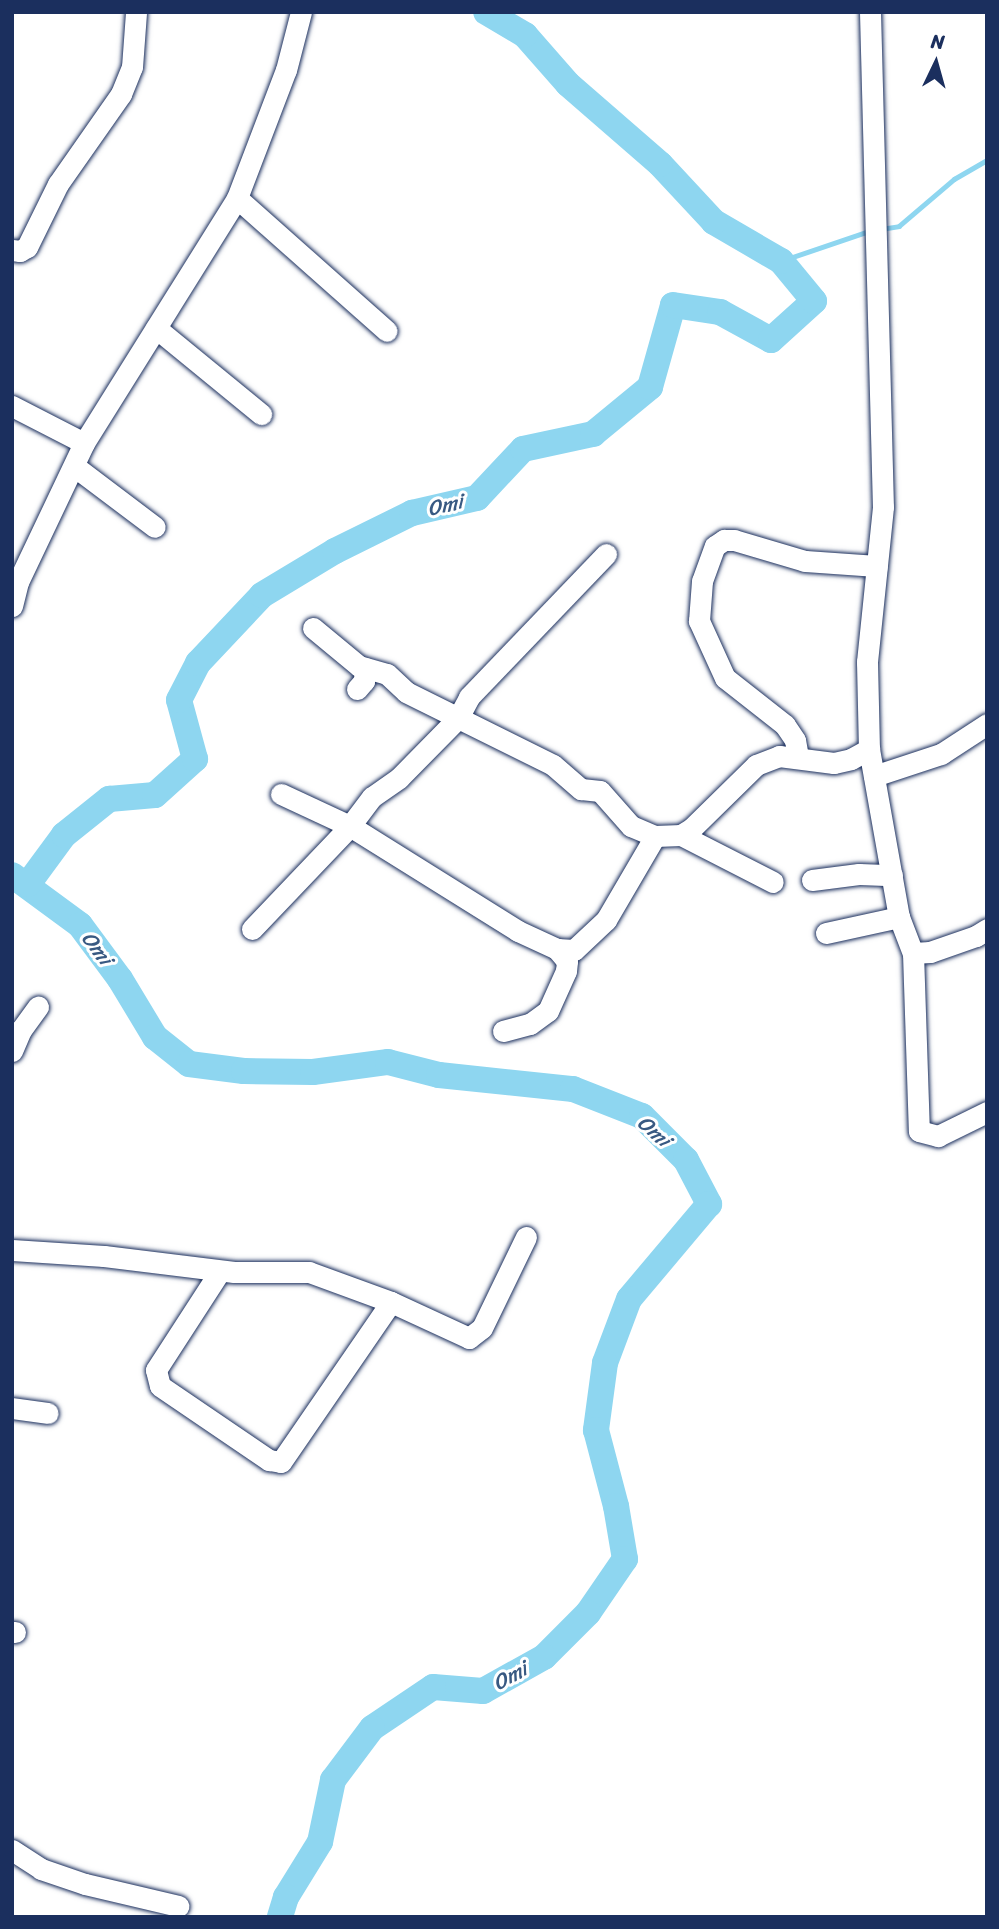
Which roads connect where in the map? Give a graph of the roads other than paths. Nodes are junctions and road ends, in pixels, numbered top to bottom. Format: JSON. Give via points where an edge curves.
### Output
{"nodes":[{"id":1,"x":136,"y":12,"type":"edge"},
{"id":2,"x":301,"y":12,"type":"edge"},
{"id":3,"x":870,"y":12,"type":"edge"},
{"id":4,"x":237,"y":198,"type":"junction"},
{"id":5,"x":12,"y":250,"type":"edge"},
{"id":6,"x":156,"y":328,"type":"junction"},
{"id":7,"x":387,"y":331,"type":"dead end"},
{"id":8,"x":12,"y":406,"type":"edge"},
{"id":9,"x":261,"y":414,"type":"dead end"},
{"id":10,"x":84,"y":443,"type":"junction"},
{"id":11,"x":74,"y":466,"type":"junction"},
{"id":12,"x":155,"y":527,"type":"dead end"},
{"id":13,"x":606,"y":554,"type":"dead end"},
{"id":14,"x":877,"y":566,"type":"junction"},
{"id":15,"x":15,"y":580,"type":"edge"},
{"id":16,"x":12,"y":606,"type":"edge"},
{"id":17,"x":313,"y":628,"type":"dead end"},
{"id":18,"x":365,"y":668,"type":"junction"},
{"id":19,"x":357,"y":689,"type":"dead end"},
{"id":20,"x":458,"y":718,"type":"junction"},
{"id":21,"x":987,"y":724,"type":"edge"},
{"id":22,"x":869,"y":749,"type":"junction"},
{"id":23,"x":799,"y":757,"type":"junction"},
{"id":24,"x":874,"y":776,"type":"junction"},
{"id":25,"x":281,"y":794,"type":"dead end"},
{"id":26,"x":350,"y":826,"type":"junction"},
{"id":27,"x":681,"y":835,"type":"junction"},
{"id":28,"x":655,"y":836,"type":"junction"},
{"id":29,"x":892,"y":875,"type":"junction"},
{"id":30,"x":811,"y":880,"type":"dead end"},
{"id":31,"x":773,"y":882,"type":"dead end"},
{"id":32,"x":899,"y":917,"type":"junction"},
{"id":33,"x":252,"y":929,"type":"dead end"},
{"id":34,"x":987,"y":929,"type":"edge"},
{"id":35,"x":826,"y":933,"type":"dead end"},
{"id":36,"x":557,"y":949,"type":"junction"},
{"id":37,"x":913,"y":953,"type":"junction"},
{"id":38,"x":38,"y":1007,"type":"dead end"},
{"id":39,"x":503,"y":1031,"type":"dead end"},
{"id":40,"x":12,"y":1051,"type":"edge"},
{"id":41,"x":987,"y":1112,"type":"edge"},
{"id":42,"x":526,"y":1237,"type":"dead end"},
{"id":43,"x":12,"y":1250,"type":"edge"},
{"id":44,"x":220,"y":1271,"type":"junction"},
{"id":45,"x":391,"y":1302,"type":"junction"},
{"id":46,"x":12,"y":1408,"type":"edge"},
{"id":47,"x":48,"y":1413,"type":"dead end"},
{"id":48,"x":12,"y":1850,"type":"edge"},
{"id":49,"x":178,"y":1906,"type":"dead end"}],
"edges":[{"from":1,"to":5,"type":"street","via":[[132,67],[121,94],[58,184],[27,247]]},
{"from":2,"to":4,"type":"street","via":[[286,70]]},
{"from":3,"to":14,"type":"street","via":[[883,507]]},
{"from":4,"to":6,"type":"street"},
{"from":4,"to":7,"type":"street"},
{"from":6,"to":9,"type":"street"},
{"from":6,"to":10,"type":"street"},
{"from":8,"to":10,"type":"street"},
{"from":10,"to":11,"type":"street"},
{"from":11,"to":12,"type":"street"},
{"from":11,"to":15,"type":"street"},
{"from":13,"to":20,"type":"street","via":[[469,697]]},
{"from":14,"to":22,"type":"street","via":[[867,662]]},
{"from":14,"to":23,"type":"street","via":[[806,561],[734,540],[715,546],[702,581],[699,621],[726,678],[785,725]]},
{"from":15,"to":16,"type":"street"},
{"from":17,"to":18,"type":"street"},
{"from":18,"to":19,"type":"street","via":[[364,681]]},
{"from":18,"to":20,"type":"street","via":[[387,674],[406,692]]},
{"from":20,"to":26,"type":"street","via":[[399,778],[372,797]]},
{"from":20,"to":28,"type":"street","via":[[553,765],[581,789],[600,791],[631,826]]},
{"from":21,"to":24,"type":"street","via":[[941,754]]},
{"from":22,"to":23,"type":"street","via":[[834,763]]},
{"from":22,"to":24,"type":"street"},
{"from":23,"to":27,"type":"street","via":[[779,756],[756,765]]},
{"from":24,"to":29,"type":"street"},
{"from":25,"to":26,"type":"street"},
{"from":26,"to":33,"type":"street"},
{"from":26,"to":36,"type":"street","via":[[518,931]]},
{"from":27,"to":28,"type":"street"},
{"from":27,"to":31,"type":"street"},
{"from":28,"to":36,"type":"street","via":[[607,920],[574,950]]},
{"from":29,"to":30,"type":"street"},
{"from":29,"to":32,"type":"street"},
{"from":32,"to":35,"type":"street"},
{"from":32,"to":37,"type":"street"},
{"from":34,"to":37,"type":"street","via":[[930,952]]},
{"from":36,"to":39,"type":"street","via":[[567,961],[566,971],[548,1011],[530,1024]]},
{"from":37,"to":41,"type":"street","via":[[919,1131],[938,1136]]},
{"from":38,"to":40,"type":"street"},
{"from":42,"to":45,"type":"street","via":[[482,1328],[469,1338]]},
{"from":43,"to":44,"type":"street"},
{"from":44,"to":45,"type":"street","via":[[309,1272]]},
{"from":44,"to":45,"type":"street","via":[[156,1370],[160,1387],[269,1460],[281,1462]]},
{"from":46,"to":47,"type":"street"},
{"from":48,"to":49,"type":"street","via":[[41,1870]]}]}
